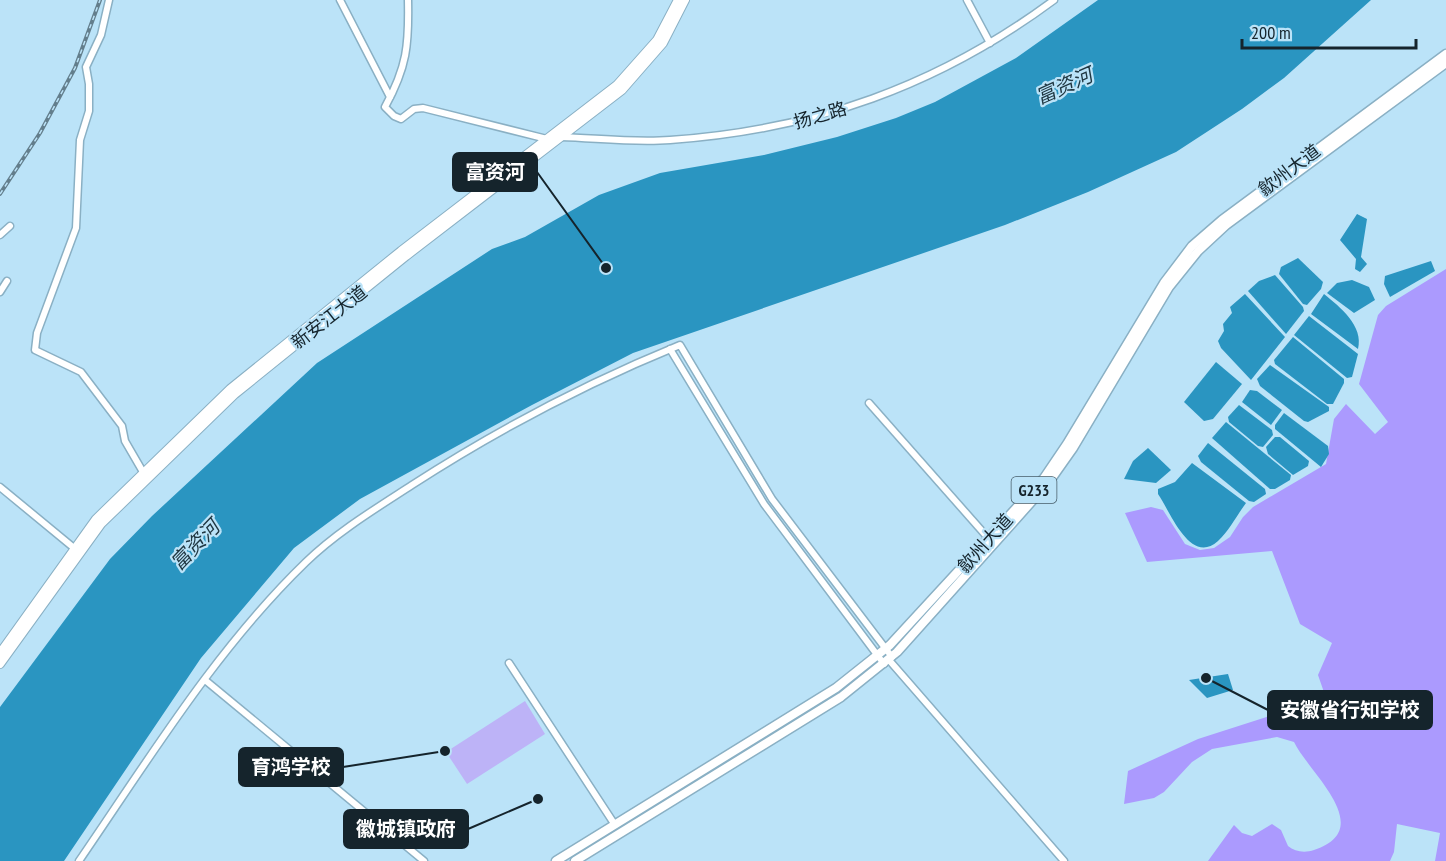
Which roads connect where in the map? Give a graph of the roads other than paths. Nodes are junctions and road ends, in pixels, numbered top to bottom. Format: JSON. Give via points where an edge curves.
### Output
{"nodes":[{"id":1,"x":110,"y":0,"type":"edge"},
{"id":2,"x":340,"y":0,"type":"edge"},
{"id":3,"x":408,"y":0,"type":"edge"},
{"id":4,"x":678,"y":0,"type":"edge"},
{"id":5,"x":685,"y":0,"type":"edge"},
{"id":6,"x":967,"y":0,"type":"edge"},
{"id":7,"x":1054,"y":0,"type":"edge"},
{"id":8,"x":990,"y":43,"type":"junction"},
{"id":9,"x":1446,"y":54,"type":"edge"},
{"id":10,"x":1446,"y":63,"type":"edge"},
{"id":11,"x":390,"y":97,"type":"junction"},
{"id":12,"x":560,"y":137,"type":"junction"},
{"id":13,"x":547,"y":139,"type":"junction"},
{"id":14,"x":10,"y":226,"type":"dead end"},
{"id":15,"x":0,"y":235,"type":"edge"},
{"id":16,"x":7,"y":281,"type":"dead end"},
{"id":17,"x":0,"y":292,"type":"edge"},
{"id":18,"x":670,"y":349,"type":"junction"},
{"id":19,"x":869,"y":403,"type":"dead end"},
{"id":20,"x":143,"y":472,"type":"junction"},
{"id":21,"x":0,"y":487,"type":"edge"},
{"id":22,"x":989,"y":539,"type":"junction"},
{"id":23,"x":74,"y":548,"type":"junction"},
{"id":24,"x":0,"y":653,"type":"edge"},
{"id":25,"x":882,"y":653,"type":"junction"},
{"id":26,"x":888,"y":661,"type":"junction"},
{"id":27,"x":509,"y":663,"type":"dead end"},
{"id":28,"x":0,"y":664,"type":"edge"},
{"id":29,"x":205,"y":680,"type":"junction"},
{"id":30,"x":615,"y":825,"type":"junction"},
{"id":31,"x":79,"y":861,"type":"edge"},
{"id":32,"x":424,"y":861,"type":"edge"},
{"id":33,"x":556,"y":861,"type":"edge"},
{"id":34,"x":575,"y":861,"type":"edge"},
{"id":35,"x":1064,"y":861,"type":"edge"}],
"edges":[{"from":1,"to":20,"type":"street","via":[[101,35],[86,67],[89,111],[80,140],[76,228],[37,333],[35,350],[81,372],[122,426],[125,441]]},
{"from":2,"to":11,"type":"street"},
{"from":3,"to":11,"type":"street","via":[[406,58]]},
{"from":4,"to":13,"type":"main road","name":"新安江大道","via":[[657,40],[635,67],[608,93]]},
{"from":5,"to":12,"type":"main road","name":"新安江大道","via":[[663,43],[640,72]]},
{"from":6,"to":8,"type":"street"},
{"from":7,"to":8,"type":"street","name":"扬之路"},
{"from":8,"to":12,"type":"street","name":"扬之路","via":[[905,87],[787,125],[668,141]]},
{"from":9,"to":22,"type":"highway","name":"歙州大道","number":"G233","via":[[1192,246],[1151,302],[1054,464]]},
{"from":10,"to":26,"type":"highway","name":"歙州大道","number":"G233","via":[[1226,225],[1198,251],[1157,306],[1050,482]]},
{"from":11,"to":13,"type":"street","via":[[384,107],[397,118],[423,108]]},
{"from":12,"to":28,"type":"main road","name":"新安江大道","via":[[235,394],[101,524]]},
{"from":13,"to":20,"type":"main road","name":"新安江大道","via":[[265,358]]},
{"from":14,"to":15,"type":"street"},
{"from":16,"to":17,"type":"street"},
{"from":18,"to":25,"type":"street","via":[[764,504]]},
{"from":18,"to":25,"type":"street","via":[[681,345],[772,499]]},
{"from":18,"to":29,"type":"street","via":[[505,429],[340,534],[290,579]]},
{"from":19,"to":22,"type":"street"},
{"from":20,"to":23,"type":"main road","name":"新安江大道"},
{"from":21,"to":23,"type":"street"},
{"from":22,"to":25,"type":"highway","name":"歙州大道","number":"G233"},
{"from":23,"to":24,"type":"main road","name":"新安江大道"},
{"from":25,"to":26,"type":"street"},
{"from":25,"to":30,"type":"highway","name":"歙州大道","number":"G233","via":[[836,688]]},
{"from":26,"to":34,"type":"highway","name":"歙州大道","number":"G233","via":[[841,697]]},
{"from":26,"to":35,"type":"street"},
{"from":27,"to":30,"type":"street"},
{"from":29,"to":31,"type":"street"},
{"from":29,"to":32,"type":"street"},
{"from":30,"to":33,"type":"highway","name":"歙州大道","number":"G233"}]}
